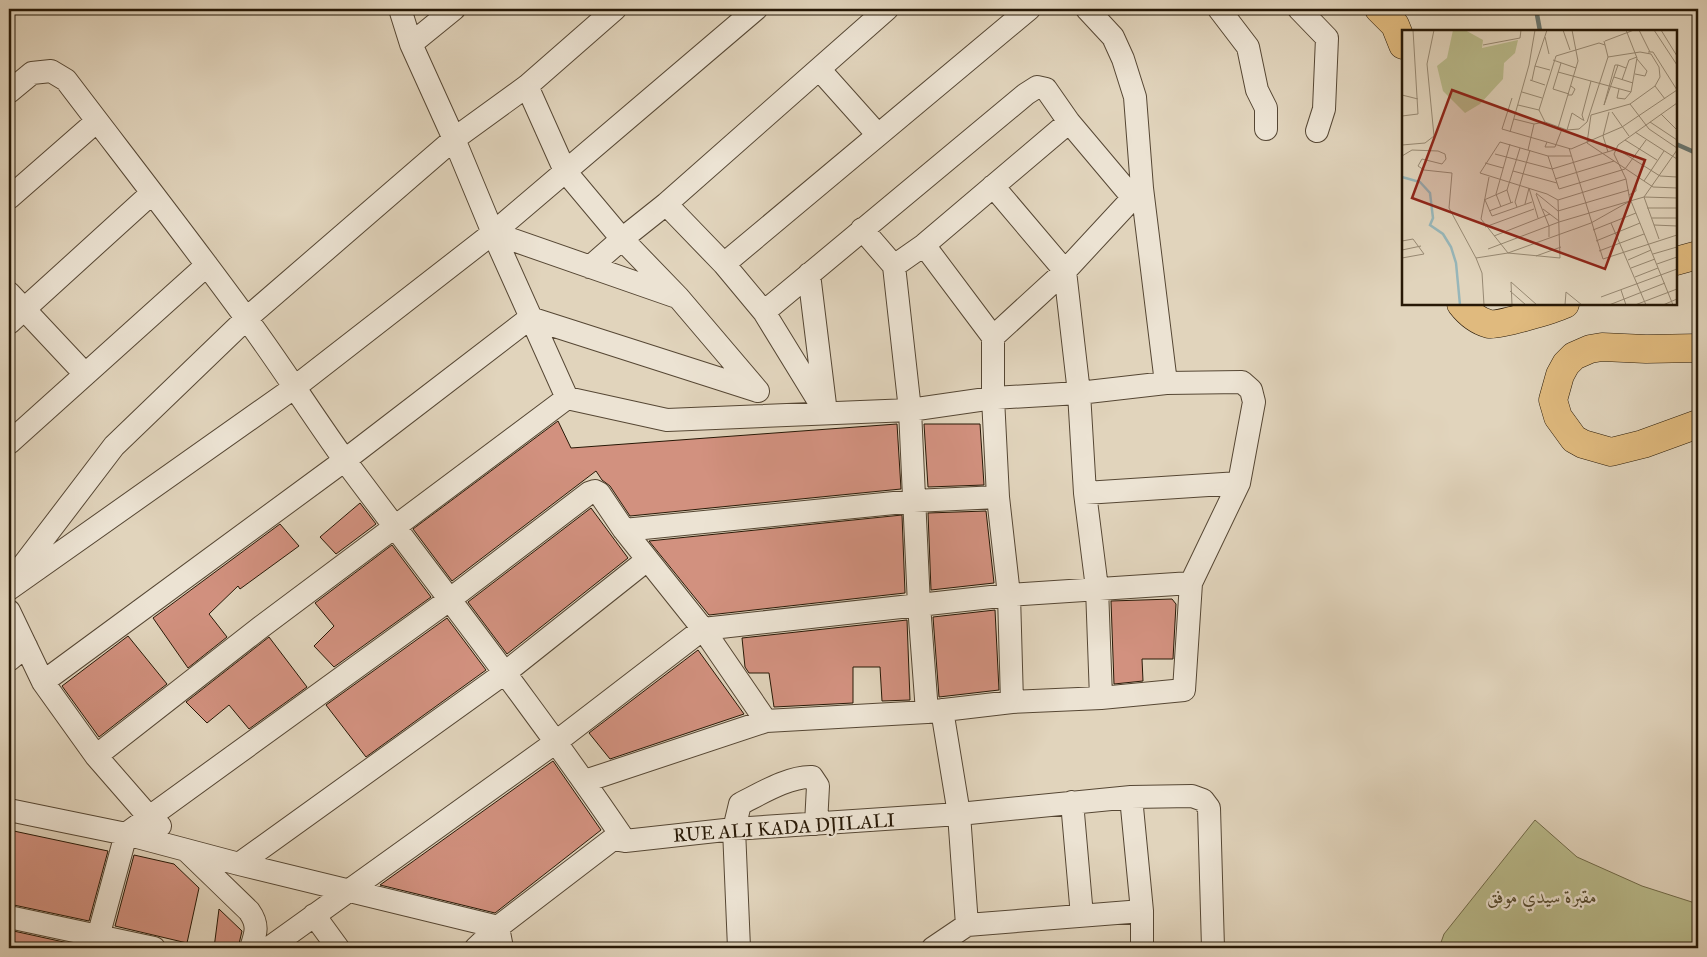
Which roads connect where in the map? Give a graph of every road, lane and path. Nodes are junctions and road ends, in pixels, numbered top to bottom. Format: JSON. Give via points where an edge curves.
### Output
{"nodes":[{"id":1,"x":400,"y":9,"type":"edge"},
{"id":2,"x":454,"y":9,"type":"edge"},
{"id":3,"x":615,"y":9,"type":"edge"},
{"id":4,"x":756,"y":9,"type":"edge"},
{"id":5,"x":887,"y":9,"type":"edge"},
{"id":6,"x":1029,"y":9,"type":"edge"},
{"id":7,"x":1087,"y":9,"type":"edge"},
{"id":8,"x":1219,"y":9,"type":"edge"},
{"id":9,"x":1298,"y":9,"type":"edge"},
{"id":10,"x":1379,"y":9,"type":"edge"},
{"id":11,"x":1402,"y":43,"type":"edge"},
{"id":12,"x":412,"y":44,"type":"junction"},
{"id":13,"x":819,"y":69,"type":"junction"},
{"id":14,"x":526,"y":86,"type":"junction"},
{"id":15,"x":9,"y":92,"type":"edge"},
{"id":16,"x":97,"y":121,"type":"junction"},
{"id":17,"x":1069,"y":122,"type":"junction"},
{"id":18,"x":1266,"y":129,"type":"dead end"},
{"id":19,"x":1317,"y":131,"type":"dead end"},
{"id":20,"x":878,"y":135,"type":"junction"},
{"id":21,"x":454,"y":139,"type":"junction"},
{"id":22,"x":565,"y":171,"type":"junction"},
{"id":23,"x":993,"y":186,"type":"junction"},
{"id":24,"x":152,"y":193,"type":"junction"},
{"id":25,"x":1138,"y":193,"type":"junction"},
{"id":26,"x":9,"y":198,"type":"edge"},
{"id":27,"x":666,"y":204,"type":"junction"},
{"id":28,"x":862,"y":229,"type":"junction"},
{"id":29,"x":493,"y":233,"type":"junction"},
{"id":30,"x":622,"y":239,"type":"junction"},
{"id":31,"x":924,"y":244,"type":"junction"},
{"id":32,"x":1698,"y":254,"type":"edge"},
{"id":33,"x":1677,"y":261,"type":"edge"},
{"id":34,"x":724,"y":264,"type":"junction"},
{"id":35,"x":207,"y":265,"type":"junction"},
{"id":36,"x":894,"y":266,"type":"junction"},
{"id":37,"x":590,"y":267,"type":"junction"},
{"id":38,"x":1065,"y":271,"type":"junction"},
{"id":39,"x":809,"y":274,"type":"junction"},
{"id":40,"x":9,"y":293,"type":"edge"},
{"id":41,"x":678,"y":297,"type":"junction"},
{"id":42,"x":1462,"y":305,"type":"edge"},
{"id":43,"x":1562,"y":305,"type":"edge"},
{"id":44,"x":764,"y":312,"type":"junction"},
{"id":45,"x":17,"y":316,"type":"edge"},
{"id":46,"x":246,"y":318,"type":"junction"},
{"id":47,"x":530,"y":318,"type":"junction"},
{"id":48,"x":993,"y":337,"type":"junction"},
{"id":49,"x":1698,"y":348,"type":"edge"},
{"id":50,"x":85,"y":374,"type":"junction"},
{"id":51,"x":1166,"y":383,"type":"junction"},
{"id":52,"x":295,"y":387,"type":"junction"},
{"id":53,"x":758,"y":391,"type":"junction"},
{"id":54,"x":1079,"y":393,"type":"junction"},
{"id":55,"x":567,"y":398,"type":"junction"},
{"id":56,"x":994,"y":398,"type":"junction"},
{"id":57,"x":910,"y":410,"type":"junction"},
{"id":58,"x":826,"y":413,"type":"junction"},
{"id":59,"x":781,"y":415,"type":"junction"},
{"id":60,"x":1698,"y":424,"type":"edge"},
{"id":61,"x":9,"y":443,"type":"edge"},
{"id":62,"x":345,"y":460,"type":"junction"},
{"id":63,"x":1239,"y":483,"type":"junction"},
{"id":64,"x":1086,"y":493,"type":"junction"},
{"id":65,"x":998,"y":497,"type":"junction"},
{"id":66,"x":914,"y":502,"type":"junction"},
{"id":67,"x":396,"y":527,"type":"junction"},
{"id":68,"x":624,"y":530,"type":"junction"},
{"id":69,"x":647,"y":560,"type":"junction"},
{"id":70,"x":1191,"y":583,"type":"junction"},
{"id":71,"x":9,"y":584,"type":"edge"},
{"id":72,"x":1097,"y":588,"type":"junction"},
{"id":73,"x":9,"y":589,"type":"edge"},
{"id":74,"x":1009,"y":595,"type":"junction"},
{"id":75,"x":449,"y":600,"type":"junction"},
{"id":76,"x":919,"y":605,"type":"junction"},
{"id":77,"x":9,"y":611,"type":"edge"},
{"id":78,"x":703,"y":629,"type":"junction"},
{"id":79,"x":17,"y":653,"type":"edge"},
{"id":80,"x":506,"y":672,"type":"junction"},
{"id":81,"x":42,"y":682,"type":"junction"},
{"id":82,"x":1101,"y":698,"type":"junction"},
{"id":83,"x":1012,"y":702,"type":"junction"},
{"id":84,"x":935,"y":711,"type":"junction"},
{"id":85,"x":766,"y":721,"type":"junction"},
{"id":86,"x":556,"y":742,"type":"junction"},
{"id":87,"x":96,"y":756,"type":"junction"},
{"id":88,"x":584,"y":781,"type":"junction"},
{"id":89,"x":1131,"y":797,"type":"junction"},
{"id":90,"x":1072,"y":802,"type":"junction"},
{"id":91,"x":9,"y":810,"type":"edge"},
{"id":92,"x":959,"y":814,"type":"junction"},
{"id":93,"x":150,"y":818,"type":"junction"},
{"id":94,"x":816,"y":824,"type":"junction"},
{"id":95,"x":734,"y":829,"type":"junction"},
{"id":96,"x":126,"y":834,"type":"junction"},
{"id":97,"x":625,"y":840,"type":"junction"},
{"id":98,"x":187,"y":851,"type":"junction"},
{"id":99,"x":239,"y":864,"type":"junction"},
{"id":100,"x":349,"y":890,"type":"junction"},
{"id":101,"x":1142,"y":911,"type":"junction"},
{"id":102,"x":314,"y":915,"type":"junction"},
{"id":103,"x":1082,"y":916,"type":"junction"},
{"id":104,"x":9,"y":917,"type":"edge"},
{"id":105,"x":967,"y":925,"type":"junction"},
{"id":106,"x":500,"y":937,"type":"edge"},
{"id":107,"x":96,"y":943,"type":"edge"},
{"id":108,"x":940,"y":946,"type":"edge"},
{"id":109,"x":154,"y":948,"type":"edge"},
{"id":110,"x":251,"y":948,"type":"edge"},
{"id":111,"x":269,"y":948,"type":"edge"},
{"id":112,"x":338,"y":948,"type":"edge"},
{"id":113,"x":476,"y":948,"type":"edge"},
{"id":114,"x":739,"y":948,"type":"edge"},
{"id":115,"x":1142,"y":948,"type":"edge"},
{"id":116,"x":1213,"y":948,"type":"edge"}],
"edges":[{"from":1,"to":12,"type":"street"},
{"from":2,"to":12,"type":"street"},
{"from":3,"to":14,"type":"street"},
{"from":4,"to":22,"type":"street"},
{"from":5,"to":13,"type":"street"},
{"from":6,"to":20,"type":"street"},
{"from":7,"to":25,"type":"street","via":[[1113,37],[1135,97]]},
{"from":8,"to":18,"type":"street","via":[[1248,47],[1257,90],[1266,108]]},
{"from":9,"to":19,"type":"street","via":[[1327,38],[1324,109]]},
{"from":10,"to":11,"type":"main road","via":[[1395,26]]},
{"from":12,"to":21,"type":"street"},
{"from":13,"to":20,"type":"street"},
{"from":13,"to":27,"type":"street"},
{"from":14,"to":21,"type":"street"},
{"from":14,"to":22,"type":"street"},
{"from":15,"to":16,"type":"street","via":[[32,73],[51,71],[66,80]]},
{"from":16,"to":24,"type":"street"},
{"from":16,"to":26,"type":"street"},
{"from":17,"to":23,"type":"street"},
{"from":17,"to":25,"type":"street"},
{"from":17,"to":28,"type":"street","via":[[1046,90],[1037,87]]},
{"from":20,"to":34,"type":"street"},
{"from":21,"to":29,"type":"street"},
{"from":21,"to":46,"type":"street"},
{"from":22,"to":29,"type":"street"},
{"from":22,"to":30,"type":"street"},
{"from":23,"to":31,"type":"street"},
{"from":23,"to":38,"type":"street"},
{"from":24,"to":35,"type":"street"},
{"from":24,"to":45,"type":"street"},
{"from":25,"to":38,"type":"street"},
{"from":25,"to":51,"type":"street"},
{"from":27,"to":30,"type":"street"},
{"from":27,"to":34,"type":"street"},
{"from":28,"to":36,"type":"street"},
{"from":28,"to":39,"type":"street"},
{"from":29,"to":37,"type":"street"},
{"from":29,"to":47,"type":"street"},
{"from":29,"to":52,"type":"street"},
{"from":30,"to":37,"type":"street"},
{"from":30,"to":41,"type":"street"},
{"from":31,"to":36,"type":"street"},
{"from":31,"to":48,"type":"street"},
{"from":32,"to":33,"type":"main road"},
{"from":34,"to":44,"type":"street"},
{"from":35,"to":46,"type":"street"},
{"from":35,"to":50,"type":"street"},
{"from":36,"to":57,"type":"street"},
{"from":37,"to":41,"type":"street"},
{"from":38,"to":48,"type":"street"},
{"from":38,"to":54,"type":"street"},
{"from":39,"to":44,"type":"street"},
{"from":39,"to":58,"type":"street"},
{"from":40,"to":45,"type":"street"},
{"from":41,"to":53,"type":"street"},
{"from":42,"to":43,"type":"main road","via":[[1469,314],[1490,324]]},
{"from":44,"to":58,"type":"street"},
{"from":45,"to":50,"type":"street"},
{"from":46,"to":52,"type":"street"},
{"from":46,"to":71,"type":"street","via":[[114,446]]},
{"from":47,"to":53,"type":"street"},
{"from":47,"to":55,"type":"street"},
{"from":47,"to":62,"type":"street"},
{"from":48,"to":56,"type":"street"},
{"from":49,"to":60,"type":"main road","via":[[1590,348],[1566,364],[1553,400],[1558,417],[1574,439],[1611,452]]},
{"from":50,"to":61,"type":"street"},
{"from":51,"to":54,"type":"street"},
{"from":51,"to":63,"type":"street","via":[[1242,382],[1251,390],[1254,402]]},
{"from":52,"to":62,"type":"street"},
{"from":52,"to":73,"type":"street"},
{"from":53,"to":59,"type":"street"},
{"from":54,"to":56,"type":"street"},
{"from":54,"to":64,"type":"street"},
{"from":55,"to":59,"type":"street","via":[[667,420]]},
{"from":55,"to":67,"type":"street"},
{"from":56,"to":57,"type":"street"},
{"from":56,"to":65,"type":"street"},
{"from":57,"to":58,"type":"street"},
{"from":57,"to":66,"type":"street"},
{"from":58,"to":59,"type":"street"},
{"from":62,"to":67,"type":"street"},
{"from":62,"to":81,"type":"street"},
{"from":63,"to":64,"type":"street"},
{"from":63,"to":70,"type":"street"},
{"from":64,"to":72,"type":"street"},
{"from":65,"to":66,"type":"street"},
{"from":65,"to":74,"type":"street"},
{"from":66,"to":68,"type":"street"},
{"from":66,"to":76,"type":"street"},
{"from":67,"to":75,"type":"street"},
{"from":67,"to":87,"type":"street","via":[[261,626]]},
{"from":68,"to":69,"type":"street"},
{"from":68,"to":75,"type":"street","via":[[599,492],[588,493]]},
{"from":69,"to":78,"type":"street"},
{"from":69,"to":80,"type":"street"},
{"from":70,"to":72,"type":"street"},
{"from":70,"to":82,"type":"street","via":[[1184,690]]},
{"from":72,"to":74,"type":"street"},
{"from":72,"to":82,"type":"street"},
{"from":74,"to":76,"type":"street"},
{"from":74,"to":83,"type":"street"},
{"from":75,"to":80,"type":"street"},
{"from":75,"to":93,"type":"street"},
{"from":76,"to":78,"type":"street"},
{"from":76,"to":84,"type":"street"},
{"from":77,"to":79,"type":"street"},
{"from":78,"to":85,"type":"street"},
{"from":78,"to":86,"type":"street"},
{"from":79,"to":81,"type":"street"},
{"from":80,"to":86,"type":"street"},
{"from":80,"to":99,"type":"street"},
{"from":81,"to":87,"type":"street"},
{"from":82,"to":83,"type":"street"},
{"from":83,"to":84,"type":"street"},
{"from":84,"to":85,"type":"street"},
{"from":84,"to":92,"type":"street"},
{"from":85,"to":88,"type":"street"},
{"from":86,"to":88,"type":"street"},
{"from":86,"to":100,"type":"street"},
{"from":87,"to":93,"type":"street"},
{"from":88,"to":97,"type":"street"},
{"from":89,"to":90,"type":"street","name":"RUE ALI KADA DJILALI"},
{"from":89,"to":101,"type":"street"},
{"from":89,"to":116,"type":"street","name":"RUE ALI KADA DJILALI","via":[[1192,796],[1203,800],[1209,808]]},
{"from":90,"to":92,"type":"street","name":"RUE ALI KADA DJILALI"},
{"from":90,"to":103,"type":"street"},
{"from":91,"to":96,"type":"street"},
{"from":92,"to":94,"type":"street","name":"RUE ALI KADA DJILALI"},
{"from":92,"to":105,"type":"street"},
{"from":93,"to":96,"type":"street"},
{"from":93,"to":98,"type":"street"},
{"from":94,"to":95,"type":"street","name":"RUE ALI KADA DJILALI"},
{"from":94,"to":95,"type":"street","via":[[818,786],[812,778],[801,777],[740,804]]},
{"from":95,"to":97,"type":"street","name":"RUE ALI KADA DJILALI"},
{"from":95,"to":114,"type":"street"},
{"from":96,"to":98,"type":"street"},
{"from":96,"to":107,"type":"street"},
{"from":97,"to":106,"type":"street","name":"RUE ALI KADA DJILALI","via":[[612,838]]},
{"from":98,"to":99,"type":"street"},
{"from":98,"to":110,"type":"street","via":[[255,920],[257,930]]},
{"from":99,"to":100,"type":"street"},
{"from":100,"to":102,"type":"street"},
{"from":100,"to":106,"type":"street"},
{"from":101,"to":103,"type":"street"},
{"from":101,"to":115,"type":"street"},
{"from":102,"to":111,"type":"street"},
{"from":102,"to":112,"type":"street"},
{"from":103,"to":105,"type":"street"},
{"from":104,"to":107,"type":"street"},
{"from":105,"to":108,"type":"street"},
{"from":106,"to":113,"type":"street","name":"RUE ALI KADA DJILALI"},
{"from":107,"to":109,"type":"street"}]}
